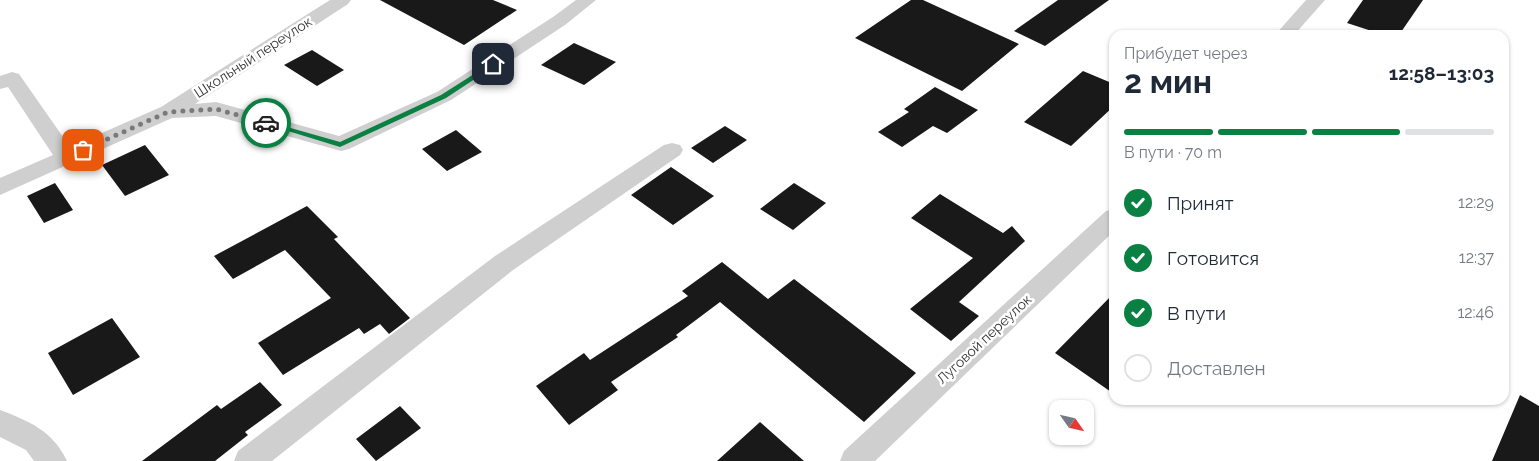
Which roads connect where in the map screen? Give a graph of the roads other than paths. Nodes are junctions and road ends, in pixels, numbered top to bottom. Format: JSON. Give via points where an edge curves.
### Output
{"nodes":[{"id":1,"x":342,"y":0,"type":"edge"},
{"id":2,"x":586,"y":0,"type":"edge"},
{"id":3,"x":1316,"y":0,"type":"edge"},
{"id":4,"x":1289,"y":30,"type":"edge"},
{"id":5,"x":0,"y":83,"type":"edge"},
{"id":6,"x":168,"y":112,"type":"junction"},
{"id":7,"x":672,"y":150,"type":"dead end"},
{"id":8,"x":66,"y":158,"type":"junction"},
{"id":9,"x":0,"y":187,"type":"edge"},
{"id":10,"x":1109,"y":222,"type":"edge"},
{"id":11,"x":0,"y":423,"type":"edge"},
{"id":12,"x":52,"y":461,"type":"edge"},
{"id":13,"x":249,"y":461,"type":"edge"},
{"id":14,"x":855,"y":461,"type":"edge"}],
"edges":[{"from":1,"to":6,"type":"street","name":"Школьный переулок"},
{"from":2,"to":6,"type":"street","via":[[444,96],[340,144],[216,109]]},
{"from":3,"to":4,"type":"street"},
{"from":5,"to":8,"type":"street","via":[[12,78]]},
{"from":6,"to":8,"type":"street","name":"Школьный переулок"},
{"from":7,"to":13,"type":"street","via":[[504,263]]},
{"from":8,"to":9,"type":"street","name":"Школьный переулок"},
{"from":10,"to":14,"type":"street","name":"Луговой переулок"},
{"from":11,"to":12,"type":"street","via":[[36,441]]}]}
